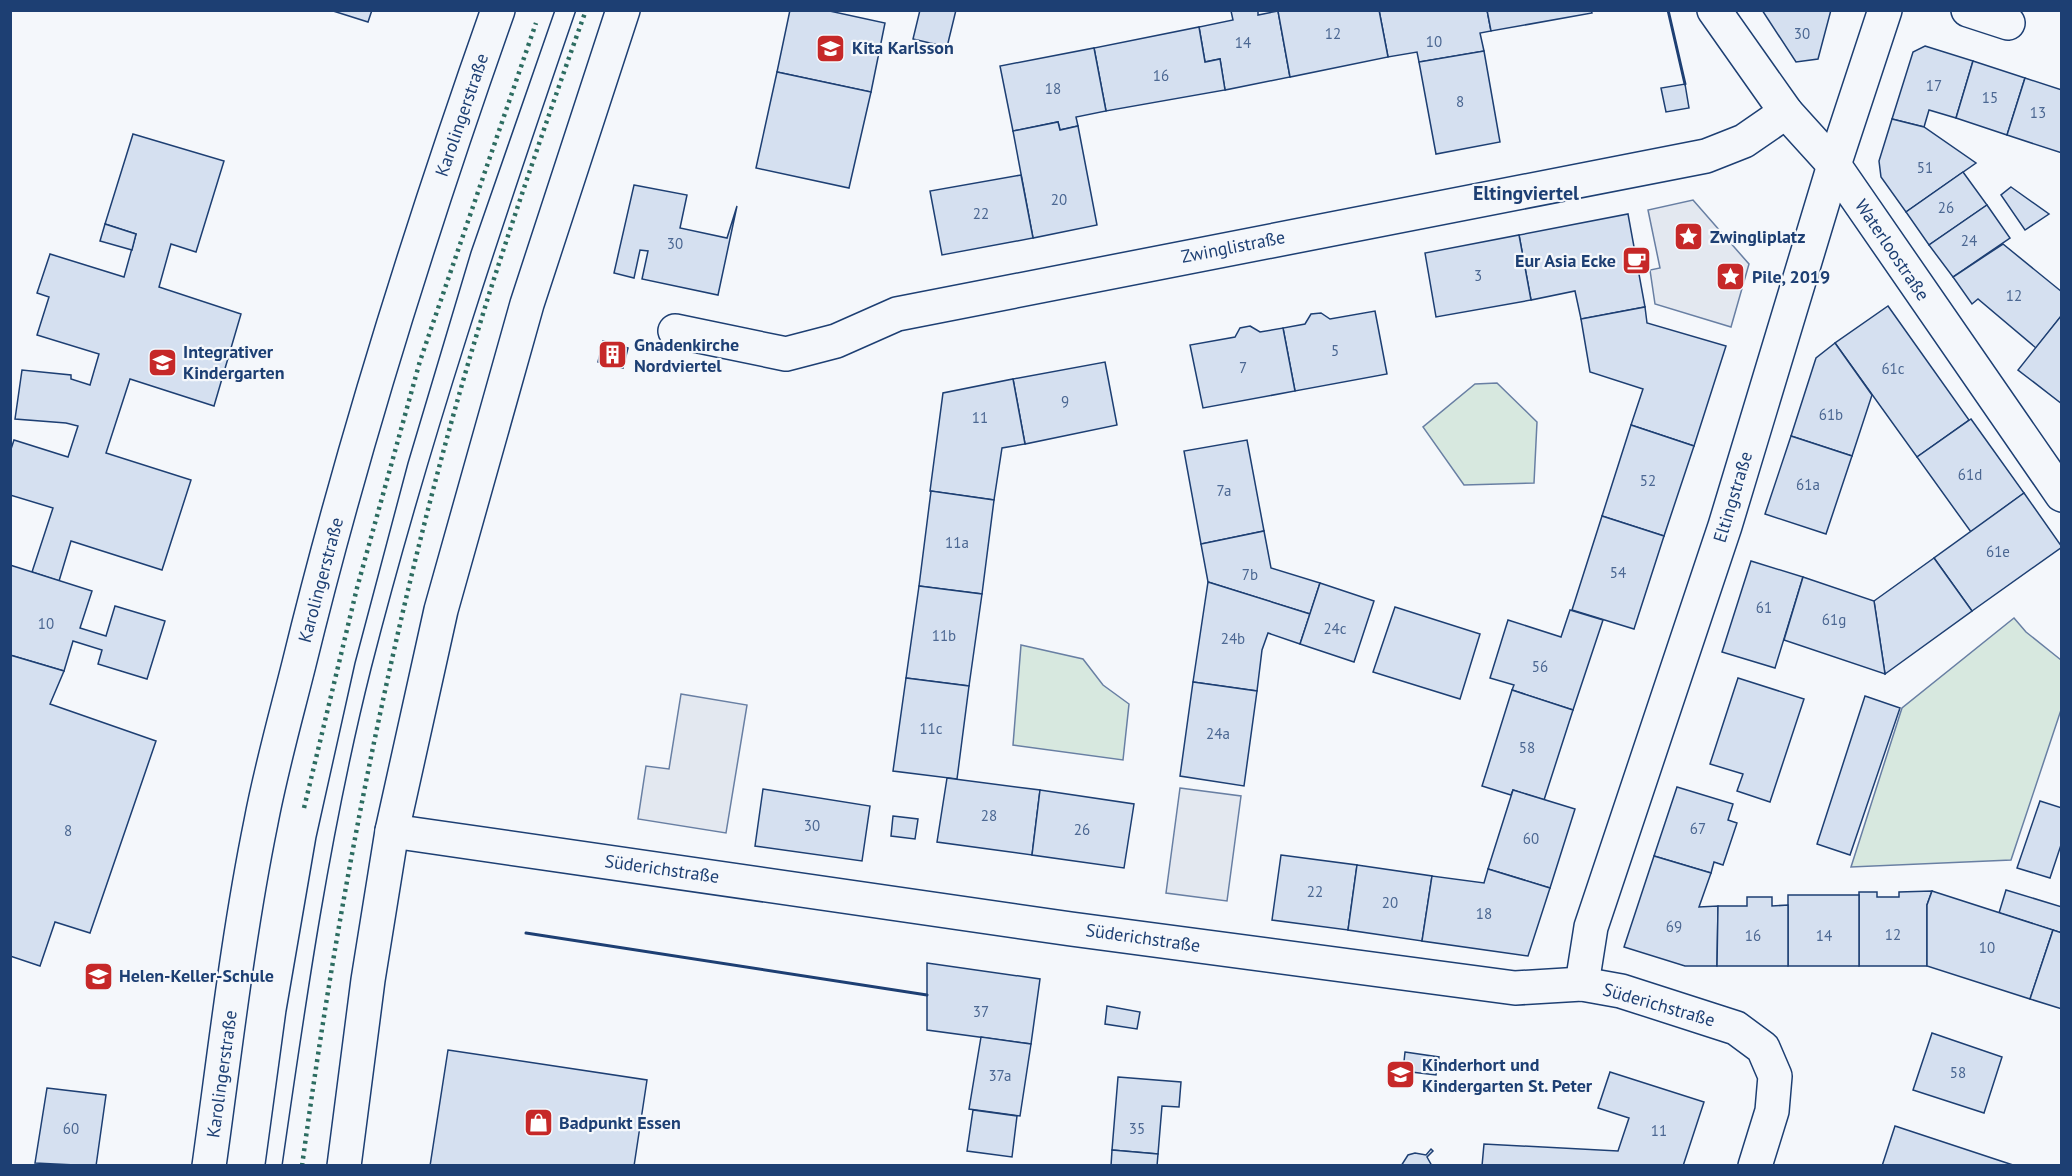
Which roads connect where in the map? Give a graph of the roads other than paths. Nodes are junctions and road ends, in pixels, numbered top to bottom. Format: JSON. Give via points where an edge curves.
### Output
{"nodes":[{"id":1,"x":498,"y":10,"type":"edge"},
{"id":2,"x":623,"y":10,"type":"edge"},
{"id":3,"x":1714,"y":10,"type":"edge"},
{"id":4,"x":1886,"y":10,"type":"edge"},
{"id":5,"x":1968,"y":10,"type":"edge"},
{"id":6,"x":2007,"y":23,"type":"dead end"},
{"id":7,"x":1786,"y":112,"type":"junction"},
{"id":8,"x":1834,"y":165,"type":"junction"},
{"id":9,"x":675,"y":331,"type":"dead end"},
{"id":10,"x":2061,"y":495,"type":"edge"},
{"id":11,"x":392,"y":831,"type":"junction"},
{"id":12,"x":1582,"y":984,"type":"junction"},
{"id":13,"x":209,"y":1166,"type":"edge"},
{"id":14,"x":344,"y":1166,"type":"edge"},
{"id":15,"x":1755,"y":1166,"type":"edge"}],
"edges":[{"from":1,"to":13,"type":"street","name":"Karolingerstraße","via":[[378,374],[319,582],[261,819],[240,936]]},
{"from":2,"to":11,"type":"street","via":[[527,304],[441,610]]},
{"from":3,"to":7,"type":"street","name":"Waterloostraße"},
{"from":4,"to":8,"type":"street","name":"Eltingstraße"},
{"from":5,"to":6,"type":"street"},
{"from":7,"to":8,"type":"street","name":"Waterloostraße"},
{"from":7,"to":9,"type":"street","name":"Zwinglistraße","via":[[1744,141],[1706,156],[897,314],[837,341],[786,354]]},
{"from":8,"to":10,"type":"street","name":"Waterloostraße"},
{"from":8,"to":12,"type":"street","name":"Eltingstraße","via":[[1725,526],[1591,927]]},
{"from":11,"to":12,"type":"street","name":"Süderichstraße","via":[[1071,929],[1515,988]]},
{"from":11,"to":14,"type":"street"},
{"from":12,"to":15,"type":"street","name":"Süderichstraße","via":[[1621,991],[1736,1028],[1763,1048],[1775,1076],[1772,1111]]}]}
